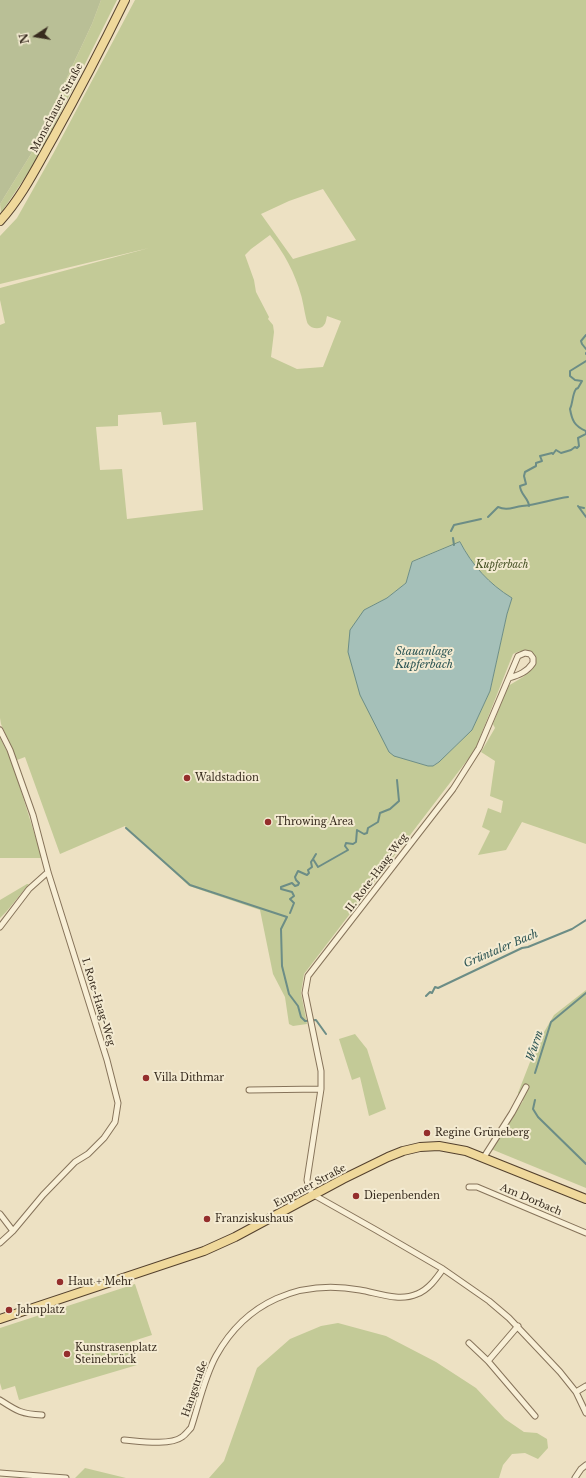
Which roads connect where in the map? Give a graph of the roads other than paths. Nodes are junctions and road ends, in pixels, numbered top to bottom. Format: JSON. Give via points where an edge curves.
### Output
{"nodes":[{"id":1,"x":125,"y":0,"type":"edge"},
{"id":2,"x":0,"y":221,"type":"edge"},
{"id":3,"x":509,"y":678,"type":"junction"},
{"id":4,"x":0,"y":730,"type":"edge"},
{"id":5,"x":48,"y":872,"type":"junction"},
{"id":6,"x":0,"y":927,"type":"edge"},
{"id":7,"x":526,"y":1087,"type":"dead end"},
{"id":8,"x":321,"y":1089,"type":"junction"},
{"id":9,"x":249,"y":1090,"type":"dead end"},
{"id":10,"x":484,"y":1157,"type":"junction"},
{"id":11,"x":469,"y":1187,"type":"dead end"},
{"id":12,"x":314,"y":1195,"type":"junction"},
{"id":13,"x":586,"y":1199,"type":"edge"},
{"id":14,"x":0,"y":1214,"type":"edge"},
{"id":15,"x":13,"y":1231,"type":"junction"},
{"id":16,"x":586,"y":1233,"type":"edge"},
{"id":17,"x":0,"y":1243,"type":"edge"},
{"id":18,"x":443,"y":1269,"type":"junction"},
{"id":19,"x":0,"y":1318,"type":"edge"},
{"id":20,"x":518,"y":1326,"type":"junction"},
{"id":21,"x":469,"y":1343,"type":"dead end"},
{"id":22,"x":488,"y":1361,"type":"junction"},
{"id":23,"x":586,"y":1386,"type":"edge"},
{"id":24,"x":576,"y":1392,"type":"junction"},
{"id":25,"x":0,"y":1400,"type":"edge"},
{"id":26,"x":586,"y":1413,"type":"edge"},
{"id":27,"x":42,"y":1415,"type":"dead end"},
{"id":28,"x":535,"y":1416,"type":"dead end"},
{"id":29,"x":124,"y":1440,"type":"dead end"},
{"id":30,"x":586,"y":1465,"type":"edge"},
{"id":31,"x":0,"y":1474,"type":"edge"},
{"id":32,"x":66,"y":1478,"type":"edge"},
{"id":33,"x":575,"y":1478,"type":"edge"}],
"edges":[{"from":1,"to":2,"type":"main road","name":"Monschauer Straße","via":[[36,168]]},
{"from":3,"to":3,"type":"street","name":"II. Rote-Haag-Weg","via":[[530,668],[533,663],[530,654],[518,656]]},
{"from":3,"to":8,"type":"street","name":"II. Rote-Haag-Weg","via":[[479,748],[453,789],[308,976],[305,992],[321,1071]]},
{"from":4,"to":5,"type":"street","name":"I. Rote-Haag-Weg","via":[[10,750],[33,815]]},
{"from":5,"to":6,"type":"street","via":[[29,889]]},
{"from":5,"to":15,"type":"street","name":"I. Rote-Haag-Weg","via":[[118,1103],[116,1122],[104,1138],[88,1154],[75,1162]]},
{"from":7,"to":10,"type":"street"},
{"from":8,"to":9,"type":"street"},
{"from":8,"to":12,"type":"street","name":"II. Rote-Haag-Weg","via":[[307,1180]]},
{"from":10,"to":12,"type":"main road","name":"Eupener Straße","via":[[445,1147],[425,1146],[388,1157]]},
{"from":10,"to":13,"type":"main road","name":"Eupener Straße"},
{"from":11,"to":16,"type":"street","name":"Am Dorbach","via":[[477,1187]]},
{"from":12,"to":18,"type":"street"},
{"from":12,"to":19,"type":"main road","name":"Eupener Straße","via":[[204,1251]]},
{"from":14,"to":15,"type":"street"},
{"from":15,"to":17,"type":"street","name":"I. Rote-Haag-Weg"},
{"from":18,"to":20,"type":"street","via":[[489,1301]]},
{"from":18,"to":29,"type":"street","name":"Hangstraße","via":[[425,1290],[416,1295],[382,1295],[336,1286],[293,1292],[260,1307],[244,1319],[224,1343],[211,1367],[191,1428],[181,1438],[162,1442]]},
{"from":20,"to":22,"type":"street"},
{"from":20,"to":24,"type":"street"},
{"from":21,"to":22,"type":"street"},
{"from":22,"to":28,"type":"street"},
{"from":23,"to":24,"type":"street"},
{"from":24,"to":26,"type":"street"},
{"from":25,"to":27,"type":"street","via":[[24,1414]]},
{"from":30,"to":33,"type":"street"},
{"from":31,"to":32,"type":"street"}]}
